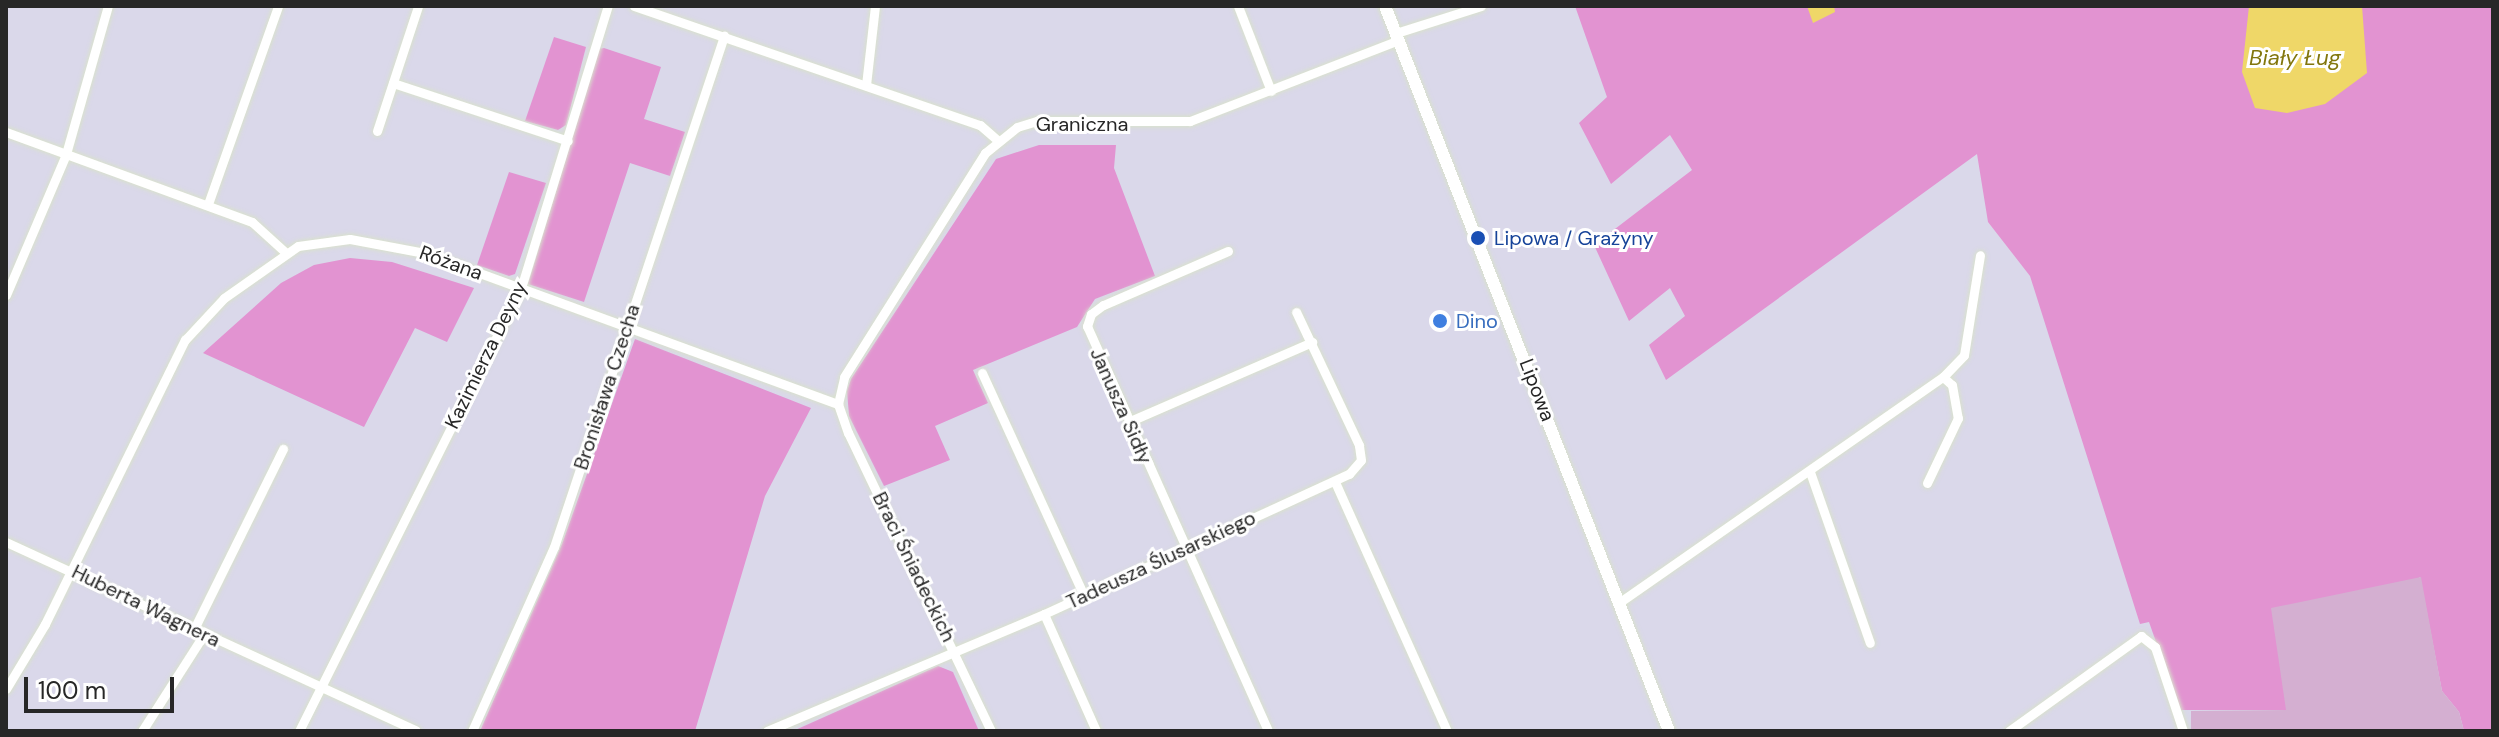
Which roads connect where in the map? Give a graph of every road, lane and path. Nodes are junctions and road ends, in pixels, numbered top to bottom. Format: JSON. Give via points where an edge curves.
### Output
{"nodes":[{"id":1,"x":108,"y":6,"type":"edge"},
{"id":2,"x":278,"y":6,"type":"edge"},
{"id":3,"x":418,"y":6,"type":"edge"},
{"id":4,"x":608,"y":6,"type":"edge"},
{"id":5,"x":634,"y":6,"type":"edge"},
{"id":6,"x":875,"y":6,"type":"edge"},
{"id":7,"x":1238,"y":6,"type":"edge"},
{"id":8,"x":1385,"y":6,"type":"edge"},
{"id":9,"x":1481,"y":6,"type":"edge"},
{"id":10,"x":724,"y":36,"type":"junction"},
{"id":11,"x":1398,"y":36,"type":"junction"},
{"id":12,"x":393,"y":83,"type":"junction"},
{"id":13,"x":866,"y":85,"type":"junction"},
{"id":14,"x":1271,"y":91,"type":"junction"},
{"id":15,"x":377,"y":131,"type":"dead end"},
{"id":16,"x":6,"y":132,"type":"edge"},
{"id":17,"x":997,"y":140,"type":"junction"},
{"id":18,"x":568,"y":141,"type":"junction"},
{"id":19,"x":66,"y":154,"type":"junction"},
{"id":20,"x":208,"y":204,"type":"junction"},
{"id":21,"x":1228,"y":251,"type":"dead end"},
{"id":22,"x":285,"y":252,"type":"junction"},
{"id":23,"x":1980,"y":255,"type":"dead end"},
{"id":24,"x":521,"y":288,"type":"junction"},
{"id":25,"x":6,"y":295,"type":"edge"},
{"id":26,"x":1296,"y":312,"type":"dead end"},
{"id":27,"x":627,"y":325,"type":"junction"},
{"id":28,"x":1312,"y":342,"type":"junction"},
{"id":29,"x":982,"y":373,"type":"dead end"},
{"id":30,"x":1943,"y":377,"type":"junction"},
{"id":31,"x":838,"y":404,"type":"junction"},
{"id":32,"x":1128,"y":422,"type":"junction"},
{"id":33,"x":283,"y":449,"type":"dead end"},
{"id":34,"x":1810,"y":472,"type":"junction"},
{"id":35,"x":1335,"y":482,"type":"junction"},
{"id":36,"x":1927,"y":483,"type":"dead end"},
{"id":37,"x":6,"y":542,"type":"edge"},
{"id":38,"x":1184,"y":547,"type":"junction"},
{"id":39,"x":71,"y":570,"type":"junction"},
{"id":40,"x":1084,"y":596,"type":"junction"},
{"id":41,"x":1620,"y":602,"type":"junction"},
{"id":42,"x":1044,"y":614,"type":"junction"},
{"id":43,"x":199,"y":632,"type":"junction"},
{"id":44,"x":1870,"y":643,"type":"dead end"},
{"id":45,"x":955,"y":651,"type":"junction"},
{"id":46,"x":319,"y":687,"type":"junction"},
{"id":47,"x":6,"y":689,"type":"edge"},
{"id":48,"x":142,"y":731,"type":"edge"},
{"id":49,"x":299,"y":731,"type":"edge"},
{"id":50,"x":416,"y":731,"type":"edge"},
{"id":51,"x":472,"y":731,"type":"edge"},
{"id":52,"x":767,"y":731,"type":"edge"},
{"id":53,"x":991,"y":731,"type":"edge"},
{"id":54,"x":1096,"y":731,"type":"edge"},
{"id":55,"x":1268,"y":731,"type":"edge"},
{"id":56,"x":1447,"y":731,"type":"edge"},
{"id":57,"x":1669,"y":731,"type":"edge"},
{"id":58,"x":2009,"y":731,"type":"edge"},
{"id":59,"x":2183,"y":731,"type":"edge"}],
"edges":[{"from":1,"to":19,"type":"street"},
{"from":2,"to":20,"type":"street"},
{"from":3,"to":12,"type":"street"},
{"from":4,"to":18,"type":"street","name":"Kazimierza Deyny"},
{"from":5,"to":10,"type":"street"},
{"from":6,"to":13,"type":"street"},
{"from":7,"to":14,"type":"street"},
{"from":8,"to":11,"type":"main road","name":"Lipowa"},
{"from":9,"to":11,"type":"street","name":"Graniczna"},
{"from":10,"to":13,"type":"street"},
{"from":10,"to":27,"type":"street","name":"Bronisława Czecha"},
{"from":11,"to":14,"type":"street","name":"Graniczna"},
{"from":11,"to":41,"type":"main road","name":"Lipowa"},
{"from":12,"to":15,"type":"street"},
{"from":12,"to":18,"type":"street"},
{"from":13,"to":17,"type":"street","via":[[980,125]]},
{"from":14,"to":17,"type":"street","name":"Graniczna","via":[[1190,121],[1037,121]]},
{"from":16,"to":19,"type":"street"},
{"from":17,"to":31,"type":"street","via":[[850,366]]},
{"from":18,"to":24,"type":"street","name":"Kazimierza Deyny"},
{"from":19,"to":20,"type":"street"},
{"from":19,"to":25,"type":"street"},
{"from":20,"to":22,"type":"street","via":[[252,222]]},
{"from":21,"to":32,"type":"street","name":"Janusza Sidły","via":[[1091,314],[1089,334]]},
{"from":22,"to":24,"type":"street","name":"Różana","via":[[325,240],[386,243]]},
{"from":22,"to":39,"type":"street","name":"Różana","via":[[224,298],[185,340]]},
{"from":23,"to":30,"type":"street","via":[[1964,355]]},
{"from":24,"to":27,"type":"street","name":"Różana"},
{"from":24,"to":46,"type":"street","name":"Kazimierza Deyny"},
{"from":26,"to":28,"type":"street"},
{"from":27,"to":31,"type":"street","name":"Różana"},
{"from":27,"to":51,"type":"street","name":"Bronisława Czecha","via":[[554,547]]},
{"from":28,"to":32,"type":"street"},
{"from":28,"to":35,"type":"street","name":"Tadeusza Ślusarskiego","via":[[1359,445],[1361,460]]},
{"from":29,"to":40,"type":"street"},
{"from":30,"to":34,"type":"street"},
{"from":30,"to":36,"type":"street","via":[[1952,385],[1958,418]]},
{"from":31,"to":45,"type":"street","name":"Braci Śniadeckich"},
{"from":32,"to":38,"type":"street","name":"Janusza Sidły"},
{"from":33,"to":43,"type":"street"},
{"from":34,"to":41,"type":"street"},
{"from":34,"to":44,"type":"street"},
{"from":35,"to":38,"type":"street","name":"Tadeusza Ślusarskiego"},
{"from":35,"to":56,"type":"street"},
{"from":37,"to":39,"type":"street","name":"Huberta Wagnera"},
{"from":38,"to":40,"type":"street","name":"Tadeusza Ślusarskiego"},
{"from":38,"to":55,"type":"street","name":"Janusza Sidły"},
{"from":39,"to":43,"type":"street","name":"Huberta Wagnera"},
{"from":39,"to":47,"type":"street","name":"Różana"},
{"from":40,"to":42,"type":"street","name":"Tadeusza Ślusarskiego"},
{"from":41,"to":57,"type":"main road","name":"Lipowa"},
{"from":42,"to":45,"type":"street","name":"Tadeusza Ślusarskiego"},
{"from":42,"to":54,"type":"street"},
{"from":43,"to":46,"type":"street","name":"Huberta Wagnera"},
{"from":43,"to":48,"type":"street"},
{"from":45,"to":52,"type":"street","name":"Tadeusza Ślusarskiego"},
{"from":45,"to":53,"type":"street","name":"Braci Śniadeckich"},
{"from":46,"to":49,"type":"street","name":"Kazimierza Deyny"},
{"from":46,"to":50,"type":"street","name":"Huberta Wagnera"},
{"from":58,"to":59,"type":"street","via":[[2130,640],[2148,638]]}]}
